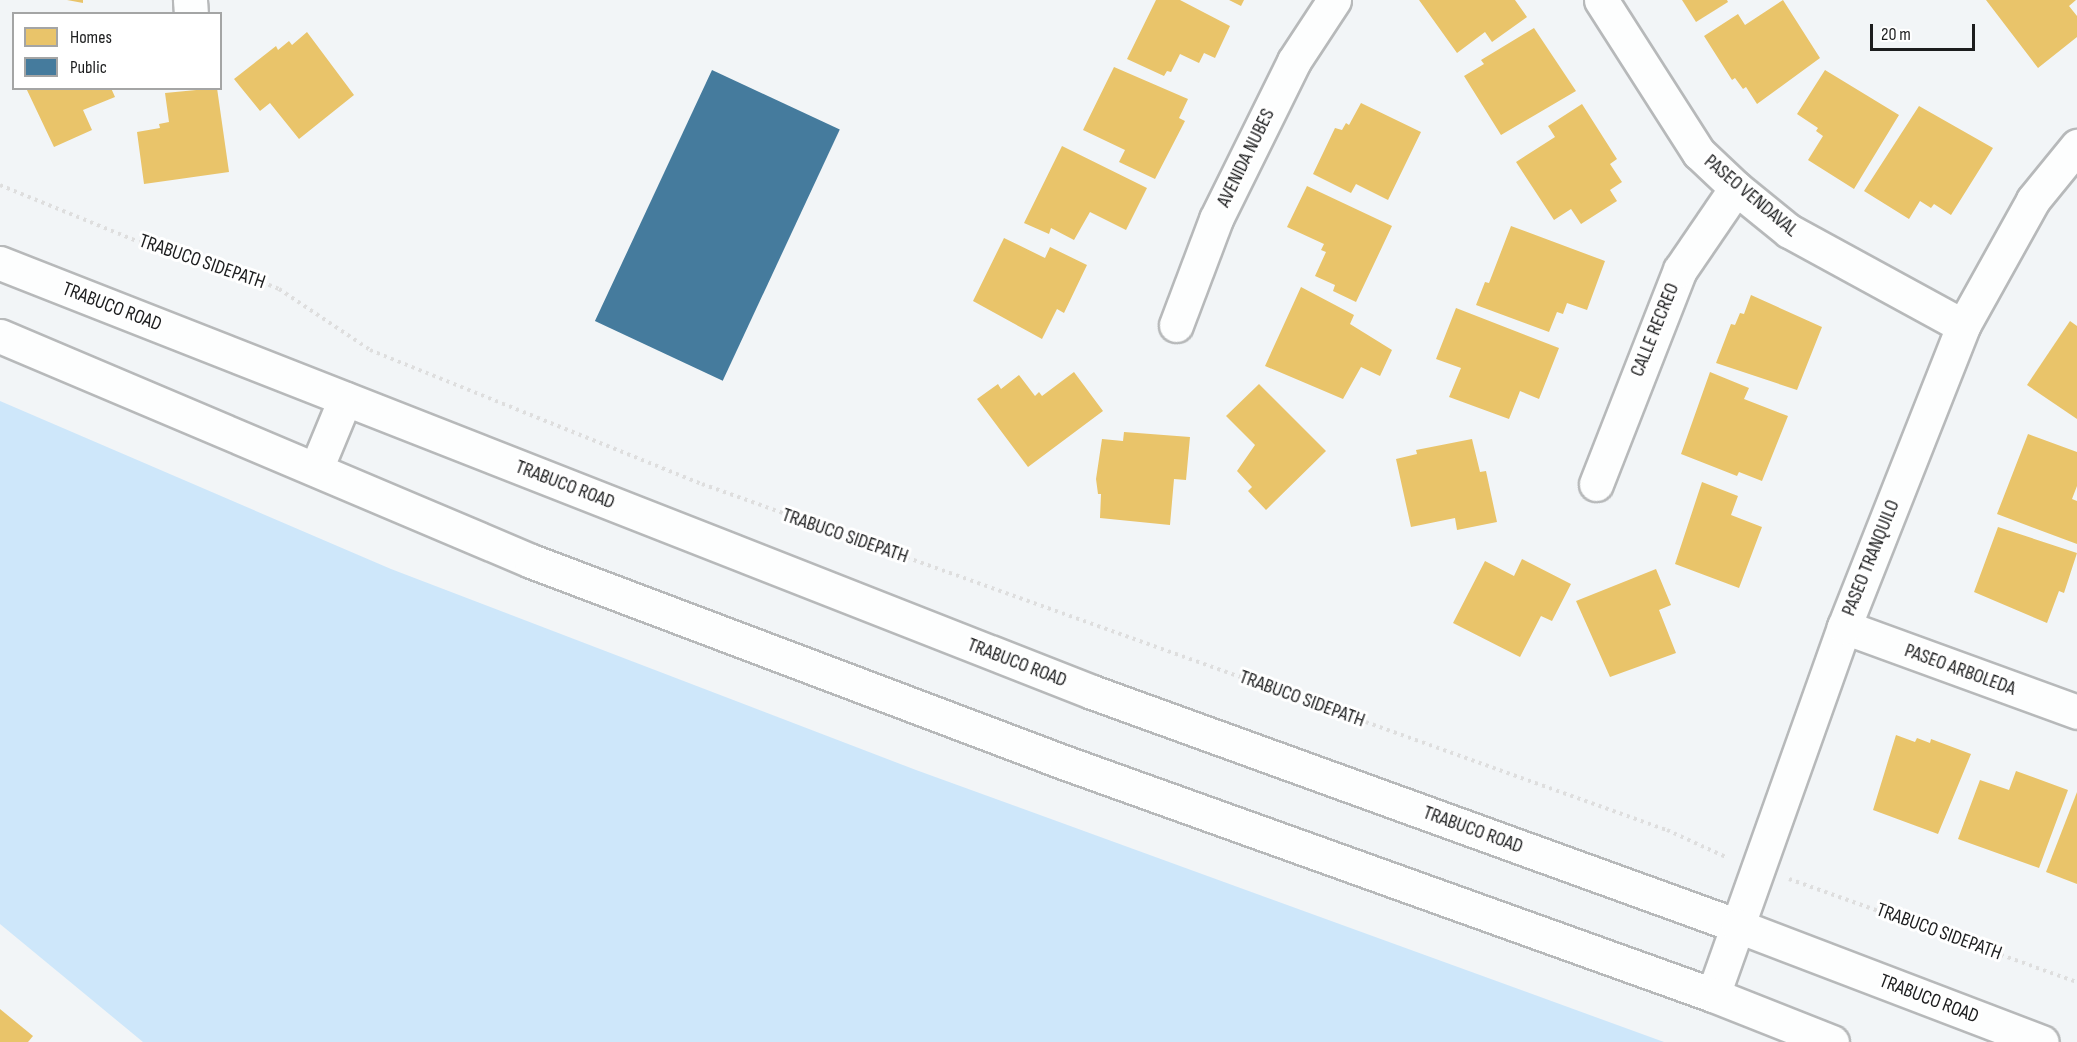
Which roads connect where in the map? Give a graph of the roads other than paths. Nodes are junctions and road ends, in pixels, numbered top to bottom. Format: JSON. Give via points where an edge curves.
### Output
{"nodes":[{"id":1,"x":1334,"y":0,"type":"edge"},
{"id":2,"x":1601,"y":0,"type":"edge"},
{"id":3,"x":2077,"y":146,"type":"edge"},
{"id":4,"x":1736,"y":189,"type":"junction"},
{"id":5,"x":0,"y":263,"type":"edge"},
{"id":6,"x":1176,"y":325,"type":"dead end"},
{"id":7,"x":1962,"y":326,"type":"junction"},
{"id":8,"x":0,"y":336,"type":"edge"},
{"id":9,"x":345,"y":399,"type":"junction"},
{"id":10,"x":316,"y":469,"type":"junction"},
{"id":11,"x":1596,"y":484,"type":"dead end"},
{"id":12,"x":1844,"y":627,"type":"junction"},
{"id":13,"x":2077,"y":712,"type":"edge"},
{"id":14,"x":1738,"y":926,"type":"junction"},
{"id":15,"x":1713,"y":995,"type":"junction"},
{"id":16,"x":1832,"y":1042,"type":"edge"},
{"id":17,"x":2042,"y":1042,"type":"edge"}],
"edges":[{"from":1,"to":6,"type":"main road","name":"AVENIDA NUBES","via":[[1294,61],[1216,219]]},
{"from":2,"to":4,"type":"main road","name":"PASEO VENDAVAL","via":[[1700,153]]},
{"from":3,"to":7,"type":"main road","name":"PASEO TRANQUILO","via":[[2033,200]]},
{"from":4,"to":7,"type":"main road","name":"PASEO VENDAVAL","via":[[1789,231]]},
{"from":4,"to":11,"type":"main road","name":"CALLE RECREO","via":[[1680,270]]},
{"from":5,"to":9,"type":"main road","name":"TRABUCO ROAD"},
{"from":7,"to":12,"type":"main road","name":"PASEO TRANQUILO"},
{"from":8,"to":10,"type":"main road"},
{"from":9,"to":10,"type":"main road"},
{"from":9,"to":14,"type":"main road","name":"TRABUCO ROAD","via":[[1092,692]]},
{"from":10,"to":15,"type":"main road","via":[[531,561],[1054,759]]},
{"from":12,"to":13,"type":"main road","name":"PASEO ARBOLEDA"},
{"from":12,"to":14,"type":"main road","name":"PASEO TRANQUILO"},
{"from":14,"to":15,"type":"main road","name":"PASEO TRANQUILO"},
{"from":14,"to":17,"type":"main road","name":"TRABUCO ROAD"},
{"from":15,"to":16,"type":"main road"}]}
